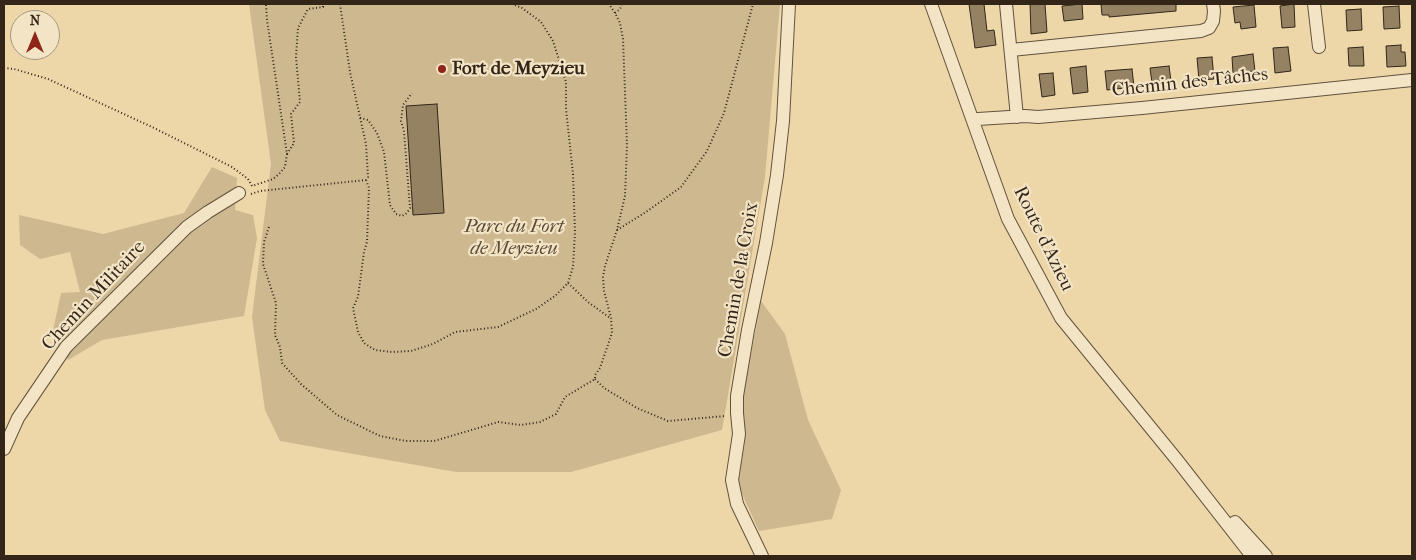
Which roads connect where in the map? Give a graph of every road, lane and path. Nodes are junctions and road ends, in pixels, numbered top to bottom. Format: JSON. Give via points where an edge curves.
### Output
{"nodes":[{"id":1,"x":266,"y":4,"type":"edge"},
{"id":2,"x":323,"y":4,"type":"edge"},
{"id":3,"x":340,"y":4,"type":"edge"},
{"id":4,"x":512,"y":4,"type":"edge"},
{"id":5,"x":608,"y":4,"type":"edge"},
{"id":6,"x":622,"y":4,"type":"edge"},
{"id":7,"x":753,"y":4,"type":"edge"},
{"id":8,"x":789,"y":4,"type":"edge"},
{"id":9,"x":930,"y":4,"type":"edge"},
{"id":10,"x":1006,"y":4,"type":"edge"},
{"id":11,"x":1213,"y":4,"type":"edge"},
{"id":12,"x":1314,"y":4,"type":"edge"},
{"id":13,"x":615,"y":13,"type":"junction"},
{"id":14,"x":1319,"y":48,"type":"dead end"},
{"id":15,"x":1011,"y":50,"type":"junction"},
{"id":16,"x":4,"y":68,"type":"edge"},
{"id":17,"x":1412,"y":80,"type":"edge"},
{"id":18,"x":412,"y":93,"type":"dead end"},
{"id":19,"x":1018,"y":117,"type":"junction"},
{"id":20,"x":360,"y":118,"type":"junction"},
{"id":21,"x":973,"y":121,"type":"junction"},
{"id":22,"x":287,"y":154,"type":"junction"},
{"id":23,"x":366,"y":180,"type":"junction"},
{"id":24,"x":244,"y":194,"type":"joint"},
{"id":25,"x":269,"y":227,"type":"dead end"},
{"id":26,"x":617,"y":230,"type":"junction"},
{"id":27,"x":568,"y":283,"type":"junction"},
{"id":28,"x":611,"y":318,"type":"junction"},
{"id":29,"x":595,"y":379,"type":"junction"},
{"id":30,"x":737,"y":414,"type":"junction"},
{"id":31,"x":4,"y":449,"type":"edge"},
{"id":32,"x":1177,"y":460,"type":"junction"},
{"id":33,"x":762,"y":556,"type":"edge"},
{"id":34,"x":1252,"y":556,"type":"edge"},
{"id":35,"x":1266,"y":556,"type":"edge"}],
"edges":[{"from":1,"to":22,"type":"path"},
{"from":2,"to":22,"type":"path","via":[[324,7],[308,9],[298,28],[296,58],[300,102],[291,114],[294,144]]},
{"from":3,"to":20,"type":"path"},
{"from":4,"to":27,"type":"path","via":[[541,22],[553,41],[566,82],[574,232],[573,267]]},
{"from":5,"to":13,"type":"path"},
{"from":6,"to":13,"type":"path"},
{"from":7,"to":26,"type":"path","via":[[724,113],[707,151],[681,186]]},
{"from":8,"to":30,"type":"street","name":"Chemin de la Croix","via":[[777,175],[748,330]]},
{"from":9,"to":21,"type":"street","name":"Route d'Azieu"},
{"from":10,"to":15,"type":"street"},
{"from":11,"to":15,"type":"street","via":[[1213,21],[1200,31]]},
{"from":12,"to":14,"type":"street"},
{"from":13,"to":26,"type":"path","via":[[620,22],[624,50],[627,145],[625,196]]},
{"from":15,"to":19,"type":"street"},
{"from":16,"to":22,"type":"path","via":[[48,78],[166,134],[232,167],[252,186],[279,174]]},
{"from":17,"to":19,"type":"street","name":"Chemin des Tâches","via":[[1142,108]]},
{"from":18,"to":20,"type":"path","via":[[402,105],[410,208],[402,216],[396,214],[390,205],[384,152],[377,133],[368,120]]},
{"from":19,"to":21,"type":"street","name":"Chemin des Tâches"},
{"from":20,"to":23,"type":"path","via":[[366,144]]},
{"from":21,"to":32,"type":"street","name":"Route d'Azieu","via":[[1008,219],[1061,318]]},
{"from":23,"to":24,"type":"path"},
{"from":23,"to":27,"type":"path","via":[[369,188],[367,242],[358,297],[353,308],[358,332],[364,343],[375,350],[411,351],[455,332],[498,327],[536,309]]},
{"from":24,"to":31,"type":"street","name":"Chemin Militaire","via":[[208,212],[187,228],[66,347],[18,418]]},
{"from":25,"to":29,"type":"path","via":[[264,242],[263,264],[276,303],[275,335],[282,363],[337,415],[380,436],[406,441],[434,441],[498,422],[521,425],[540,422],[556,414],[566,397]]},
{"from":26,"to":28,"type":"path","via":[[603,277]]},
{"from":27,"to":28,"type":"path"},
{"from":28,"to":29,"type":"path","via":[[611,338]]},
{"from":29,"to":30,"type":"path","via":[[637,408],[668,421]]},
{"from":30,"to":33,"type":"street","name":"Chemin de la Croix","via":[[739,434],[732,480],[734,492]]},
{"from":32,"to":34,"type":"street","name":"Route d'Azieu"},
{"from":32,"to":35,"type":"street","name":"Route d'Azieu"}]}
